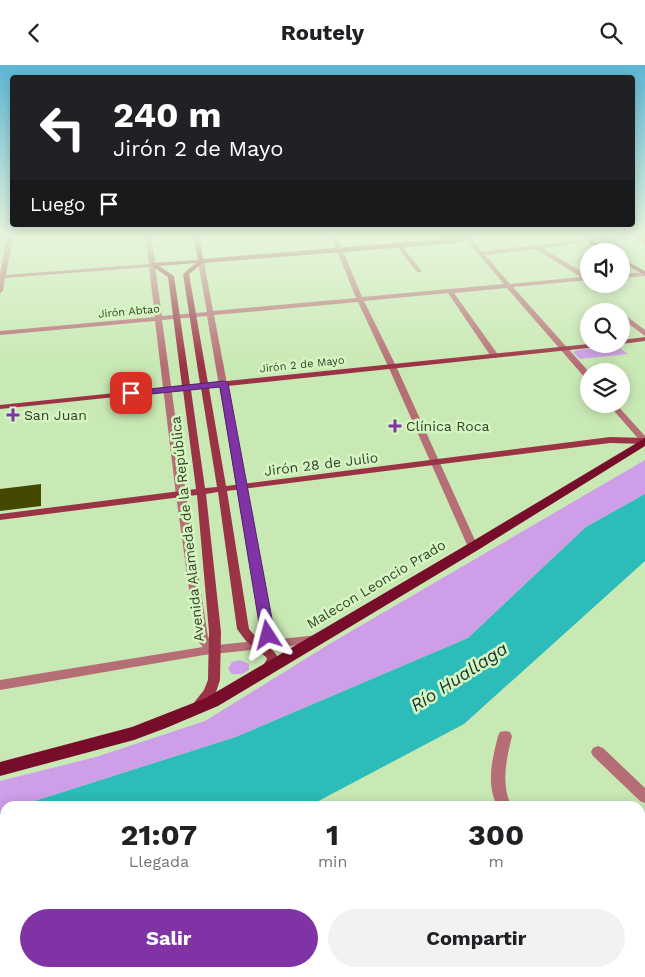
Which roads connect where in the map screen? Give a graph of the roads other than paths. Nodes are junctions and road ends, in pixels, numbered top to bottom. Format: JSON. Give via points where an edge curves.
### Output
{"nodes":[{"id":1,"x":155,"y":279,"type":"edge"},
{"id":2,"x":171,"y":279,"type":"edge"},
{"id":3,"x":187,"y":279,"type":"edge"},
{"id":4,"x":204,"y":279,"type":"edge"},
{"id":5,"x":351,"y":279,"type":"edge"},
{"id":6,"x":500,"y":279,"type":"edge"},
{"id":7,"x":580,"y":279,"type":"edge"},
{"id":8,"x":506,"y":286,"type":"junction"},
{"id":9,"x":450,"y":292,"type":"junction"},
{"id":10,"x":360,"y":300,"type":"junction"},
{"id":11,"x":211,"y":314,"type":"junction"},
{"id":12,"x":193,"y":315,"type":"junction"},
{"id":13,"x":176,"y":317,"type":"junction"},
{"id":14,"x":160,"y":319,"type":"junction"},
{"id":15,"x":630,"y":322,"type":"edge"},
{"id":16,"x":0,"y":333,"type":"edge"},
{"id":17,"x":645,"y":334,"type":"edge"},
{"id":18,"x":645,"y":339,"type":"edge"},
{"id":19,"x":630,"y":341,"type":"edge"},
{"id":20,"x":580,"y":347,"type":"edge"},
{"id":21,"x":564,"y":349,"type":"junction"},
{"id":22,"x":495,"y":355,"type":"junction"},
{"id":23,"x":392,"y":366,"type":"junction"},
{"id":24,"x":580,"y":367,"type":"edge"},
{"id":25,"x":224,"y":383,"type":"junction"},
{"id":26,"x":205,"y":385,"type":"junction"},
{"id":27,"x":186,"y":387,"type":"junction"},
{"id":28,"x":168,"y":389,"type":"junction"},
{"id":29,"x":0,"y":407,"type":"edge"},
{"id":30,"x":620,"y":413,"type":"edge"},
{"id":31,"x":645,"y":441,"type":"edge"},
{"id":32,"x":435,"y":463,"type":"junction"},
{"id":33,"x":243,"y":487,"type":"junction"},
{"id":34,"x":222,"y":490,"type":"junction"},
{"id":35,"x":201,"y":492,"type":"junction"},
{"id":36,"x":181,"y":495,"type":"junction"},
{"id":37,"x":0,"y":517,"type":"edge"},
{"id":38,"x":473,"y":547,"type":"junction"},
{"id":39,"x":318,"y":639,"type":"junction"},
{"id":40,"x":260,"y":645,"type":"junction"},
{"id":41,"x":215,"y":650,"type":"junction"},
{"id":42,"x":267,"y":670,"type":"junction"},
{"id":43,"x":0,"y":685,"type":"edge"},
{"id":44,"x":195,"y":710,"type":"junction"},
{"id":45,"x":505,"y":736,"type":"dead end"},
{"id":46,"x":598,"y":752,"type":"dead end"},
{"id":47,"x":0,"y":769,"type":"edge"},
{"id":48,"x":645,"y":797,"type":"edge"},
{"id":49,"x":501,"y":801,"type":"edge"}],
"edges":[{"from":1,"to":14,"type":"street","name":"Avenida Alameda de la República"},
{"from":2,"to":13,"type":"street","name":"Avenida Alameda de la República"},
{"from":3,"to":12,"type":"street"},
{"from":4,"to":11,"type":"street"},
{"from":5,"to":10,"type":"street"},
{"from":6,"to":8,"type":"street"},
{"from":7,"to":8,"type":"street","name":"Jirón Abtao"},
{"from":8,"to":9,"type":"street","name":"Jirón Abtao"},
{"from":8,"to":21,"type":"street"},
{"from":9,"to":10,"type":"street","name":"Jirón Abtao"},
{"from":9,"to":22,"type":"street"},
{"from":10,"to":11,"type":"street","name":"Jirón Abtao"},
{"from":10,"to":23,"type":"street"},
{"from":11,"to":12,"type":"street","name":"Jirón Abtao"},
{"from":11,"to":25,"type":"street"},
{"from":12,"to":13,"type":"street","name":"Jirón Abtao"},
{"from":12,"to":26,"type":"street"},
{"from":13,"to":14,"type":"street","name":"Jirón Abtao"},
{"from":13,"to":27,"type":"street","name":"Avenida Alameda de la República"},
{"from":14,"to":16,"type":"street","name":"Jirón Abtao"},
{"from":14,"to":28,"type":"street","name":"Avenida Alameda de la República"},
{"from":15,"to":17,"type":"street"},
{"from":18,"to":19,"type":"street"},
{"from":20,"to":21,"type":"street","name":"Jirón 2 de Mayo"},
{"from":21,"to":22,"type":"street","name":"Jirón 2 de Mayo"},
{"from":21,"to":24,"type":"street"},
{"from":22,"to":23,"type":"street","name":"Jirón 2 de Mayo"},
{"from":23,"to":25,"type":"street","name":"Jirón 2 de Mayo"},
{"from":23,"to":32,"type":"street"},
{"from":25,"to":26,"type":"street","name":"Jirón 2 de Mayo"},
{"from":25,"to":33,"type":"street"},
{"from":26,"to":27,"type":"street","name":"Jirón 2 de Mayo"},
{"from":26,"to":34,"type":"street"},
{"from":27,"to":28,"type":"street","name":"Jirón 2 de Mayo"},
{"from":27,"to":35,"type":"street","name":"Avenida Alameda de la República"},
{"from":28,"to":29,"type":"street","name":"Jirón 2 de Mayo"},
{"from":28,"to":36,"type":"street","name":"Avenida Alameda de la República"},
{"from":30,"to":31,"type":"street"},
{"from":31,"to":32,"type":"street","name":"Jirón 28 de Julio","via":[[610,440]]},
{"from":31,"to":38,"type":"main road","name":"Malecon Leoncio Prado"},
{"from":32,"to":33,"type":"street","name":"Jirón 28 de Julio"},
{"from":32,"to":38,"type":"street"},
{"from":33,"to":34,"type":"street","name":"Jirón 28 de Julio"},
{"from":33,"to":40,"type":"street","via":[[268,635]]},
{"from":34,"to":35,"type":"street","name":"Jirón 28 de Julio"},
{"from":34,"to":40,"type":"street","via":[[243,629]]},
{"from":35,"to":36,"type":"street","name":"Jirón 28 de Julio"},
{"from":35,"to":41,"type":"street","name":"Avenida Alameda de la República"},
{"from":36,"to":37,"type":"street","name":"Jirón 28 de Julio"},
{"from":36,"to":41,"type":"street","name":"Avenida Alameda de la República","via":[[202,639]]},
{"from":38,"to":39,"type":"main road","name":"Malecon Leoncio Prado"},
{"from":39,"to":40,"type":"street"},
{"from":39,"to":42,"type":"main road","name":"Malecon Leoncio Prado"},
{"from":40,"to":41,"type":"street"},
{"from":40,"to":42,"type":"street","via":[[270,652],[273,659]]},
{"from":41,"to":43,"type":"street"},
{"from":41,"to":44,"type":"street","name":"Avenida Alameda de la República","via":[[212,686]]},
{"from":42,"to":44,"type":"main road","name":"Malecon Leoncio Prado"},
{"from":44,"to":47,"type":"main road","name":"Malecon Leoncio Prado","via":[[113,741]]},
{"from":45,"to":49,"type":"street","via":[[495,775]]},
{"from":46,"to":48,"type":"street"}]}
